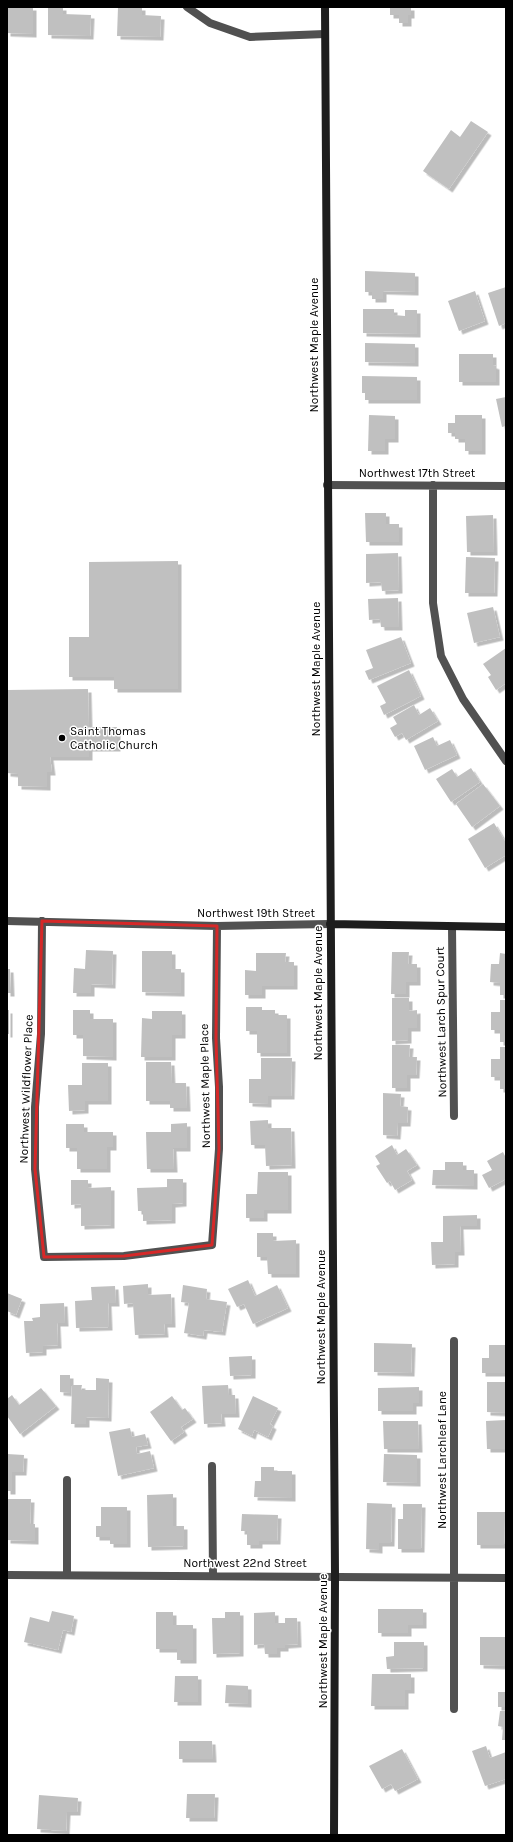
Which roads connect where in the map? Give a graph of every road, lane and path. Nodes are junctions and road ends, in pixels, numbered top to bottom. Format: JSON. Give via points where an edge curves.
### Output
{"nodes":[{"id":1,"x":188,"y":7,"type":"edge"},
{"id":2,"x":325,"y":7,"type":"edge"},
{"id":3,"x":325,"y":34,"type":"junction"},
{"id":4,"x":327,"y":485,"type":"junction"},
{"id":5,"x":433,"y":486,"type":"junction"},
{"id":6,"x":506,"y":486,"type":"edge"},
{"id":7,"x":506,"y":761,"type":"edge"},
{"id":8,"x":7,"y":921,"type":"edge"},
{"id":9,"x":42,"y":922,"type":"junction"},
{"id":10,"x":330,"y":924,"type":"junction"},
{"id":11,"x":217,"y":926,"type":"junction"},
{"id":12,"x":452,"y":927,"type":"junction"},
{"id":13,"x":506,"y":927,"type":"edge"},
{"id":14,"x":454,"y":1116,"type":"dead end"},
{"id":15,"x":212,"y":1245,"type":"joint"},
{"id":16,"x":454,"y":1341,"type":"dead end"},
{"id":17,"x":212,"y":1466,"type":"dead end"},
{"id":18,"x":67,"y":1480,"type":"dead end"},
{"id":19,"x":7,"y":1575,"type":"edge"},
{"id":20,"x":67,"y":1575,"type":"junction"},
{"id":21,"x":213,"y":1575,"type":"junction"},
{"id":22,"x":335,"y":1576,"type":"junction"},
{"id":23,"x":506,"y":1578,"type":"edge"},
{"id":24,"x":454,"y":1579,"type":"junction"},
{"id":25,"x":454,"y":1709,"type":"dead end"},
{"id":26,"x":334,"y":1835,"type":"edge"}],
"edges":[{"from":1,"to":3,"type":"street","via":[[210,23],[250,37]]},
{"from":2,"to":3,"type":"main road","name":"Northwest Maple Avenue"},
{"from":3,"to":4,"type":"main road","name":"Northwest Maple Avenue"},
{"from":4,"to":5,"type":"street","name":"Northwest 17th Street"},
{"from":4,"to":10,"type":"main road","name":"Northwest Maple Avenue"},
{"from":5,"to":6,"type":"street","name":"Northwest 17th Street"},
{"from":5,"to":7,"type":"street","via":[[433,603],[441,656],[463,699]]},
{"from":8,"to":9,"type":"street","name":"Northwest 19th Street"},
{"from":9,"to":11,"type":"street","name":"Northwest 19th Street"},
{"from":9,"to":15,"type":"street","name":"Northwest Wildflower Place","via":[[41,1034],[35,1107],[35,1169],[44,1257],[124,1256]]},
{"from":10,"to":11,"type":"street","name":"Northwest 19th Street"},
{"from":10,"to":12,"type":"main road","name":"Northwest 19th Street"},
{"from":10,"to":22,"type":"main road","name":"Northwest Maple Avenue"},
{"from":11,"to":15,"type":"street","name":"Northwest Maple Place","via":[[216,1038],[219,1149]]},
{"from":12,"to":13,"type":"main road","name":"Northwest 19th Street"},
{"from":12,"to":14,"type":"street","name":"Northwest Larch Spur Court"},
{"from":16,"to":24,"type":"street","name":"Northwest Larchleaf Lane"},
{"from":17,"to":21,"type":"street"},
{"from":18,"to":20,"type":"street"},
{"from":19,"to":20,"type":"street","name":"Northwest 22nd Street"},
{"from":20,"to":21,"type":"street","name":"Northwest 22nd Street"},
{"from":21,"to":22,"type":"street","name":"Northwest 22nd Street"},
{"from":22,"to":24,"type":"street","name":"Northwest 22nd Street"},
{"from":22,"to":26,"type":"main road","name":"Northwest Maple Avenue"},
{"from":23,"to":24,"type":"street","name":"Northwest 22nd Street"},
{"from":24,"to":25,"type":"street","name":"Northwest Larchleaf Lane"}]}
